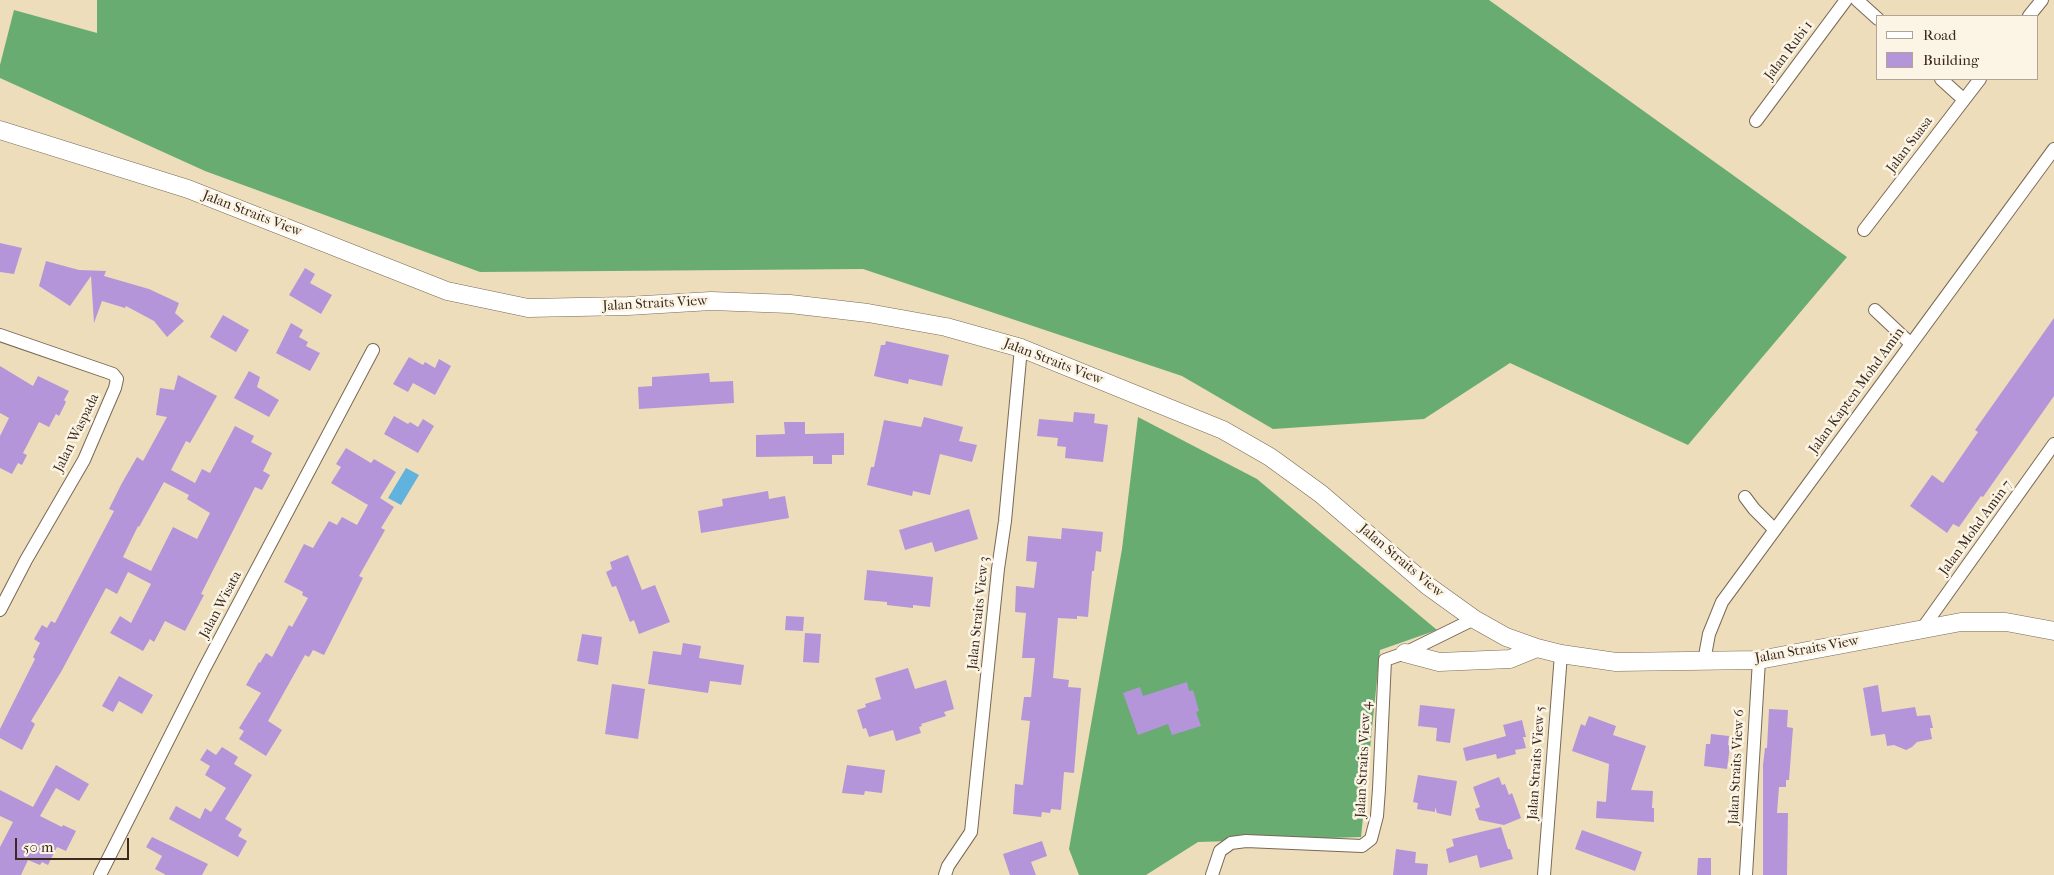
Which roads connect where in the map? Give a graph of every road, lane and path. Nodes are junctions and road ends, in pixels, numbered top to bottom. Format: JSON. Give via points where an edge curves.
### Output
{"nodes":[{"id":1,"x":1846,"y":0,"type":"edge"},
{"id":2,"x":1858,"y":0,"type":"edge"},
{"id":3,"x":2042,"y":0,"type":"edge"},
{"id":4,"x":2030,"y":15,"type":"edge"},
{"id":5,"x":1876,"y":17,"type":"edge"},
{"id":6,"x":1942,"y":80,"type":"edge"},
{"id":7,"x":1979,"y":80,"type":"edge"},
{"id":8,"x":1963,"y":99,"type":"junction"},
{"id":9,"x":1756,"y":121,"type":"dead end"},
{"id":10,"x":0,"y":130,"type":"edge"},
{"id":11,"x":2054,"y":149,"type":"edge"},
{"id":12,"x":1864,"y":230,"type":"dead end"},
{"id":13,"x":1876,"y":310,"type":"dead end"},
{"id":14,"x":0,"y":335,"type":"edge"},
{"id":15,"x":1910,"y":343,"type":"junction"},
{"id":16,"x":1021,"y":348,"type":"junction"},
{"id":17,"x":373,"y":350,"type":"dead end"},
{"id":18,"x":2054,"y":444,"type":"edge"},
{"id":19,"x":1745,"y":497,"type":"dead end"},
{"id":20,"x":1775,"y":530,"type":"junction"},
{"id":21,"x":0,"y":610,"type":"edge"},
{"id":22,"x":1474,"y":619,"type":"junction"},
{"id":23,"x":1922,"y":629,"type":"junction"},
{"id":24,"x":2054,"y":631,"type":"edge"},
{"id":25,"x":1537,"y":648,"type":"junction"},
{"id":26,"x":1405,"y":652,"type":"junction"},
{"id":27,"x":1561,"y":654,"type":"junction"},
{"id":28,"x":1758,"y":660,"type":"junction"},
{"id":29,"x":1704,"y":661,"type":"junction"},
{"id":30,"x":100,"y":875,"type":"edge"},
{"id":31,"x":945,"y":875,"type":"edge"},
{"id":32,"x":1212,"y":875,"type":"edge"},
{"id":33,"x":1544,"y":875,"type":"edge"},
{"id":34,"x":1746,"y":875,"type":"edge"}],
"edges":[{"from":1,"to":9,"type":"street","name":"Jalan Rubi 1"},
{"from":2,"to":5,"type":"street"},
{"from":3,"to":4,"type":"street"},
{"from":6,"to":8,"type":"street"},
{"from":7,"to":8,"type":"street","name":"Jalan Suasa"},
{"from":8,"to":12,"type":"street","name":"Jalan Suasa"},
{"from":10,"to":16,"type":"street","name":"Jalan Straits View","via":[[188,189],[447,291],[528,308],[711,301],[790,304],[946,327]]},
{"from":11,"to":15,"type":"street","name":"Jalan Kapten Mohd Amin"},
{"from":13,"to":15,"type":"street"},
{"from":14,"to":21,"type":"street","name":"Jalan Waspada","via":[[113,374],[117,382],[84,460]]},
{"from":15,"to":20,"type":"street","name":"Jalan Kapten Mohd Amin"},
{"from":16,"to":22,"type":"street","name":"Jalan Straits View","via":[[1223,430],[1270,457],[1321,494],[1428,586]]},
{"from":16,"to":31,"type":"street","name":"Jalan Straits View 3","via":[[972,826]]},
{"from":17,"to":30,"type":"street","name":"Jalan Wisata","via":[[204,669]]},
{"from":18,"to":23,"type":"street","name":"Jalan Mohd Amin 7"},
{"from":19,"to":20,"type":"street"},
{"from":20,"to":29,"type":"street","name":"Jalan Kapten Mohd Amin","via":[[1722,602],[1709,634]]},
{"from":22,"to":25,"type":"street","name":"Jalan Straits View","via":[[1506,637]]},
{"from":22,"to":26,"type":"street","name":"Jalan Straits View 4"},
{"from":23,"to":24,"type":"street","name":"Jalan Straits View","via":[[1961,622],[2006,622]]},
{"from":23,"to":28,"type":"street","name":"Jalan Straits View"},
{"from":25,"to":26,"type":"street","via":[[1510,659],[1439,662]]},
{"from":25,"to":27,"type":"street","name":"Jalan Straits View"},
{"from":26,"to":32,"type":"street","name":"Jalan Straits View 4","via":[[1384,660],[1377,816],[1370,839],[1362,846],[1231,843],[1220,851]]},
{"from":27,"to":29,"type":"street","name":"Jalan Straits View","via":[[1616,662]]},
{"from":27,"to":33,"type":"street","name":"Jalan Straits View 5"},
{"from":28,"to":29,"type":"street","name":"Jalan Straits View"},
{"from":28,"to":34,"type":"street","name":"Jalan Straits View 6"}]}
